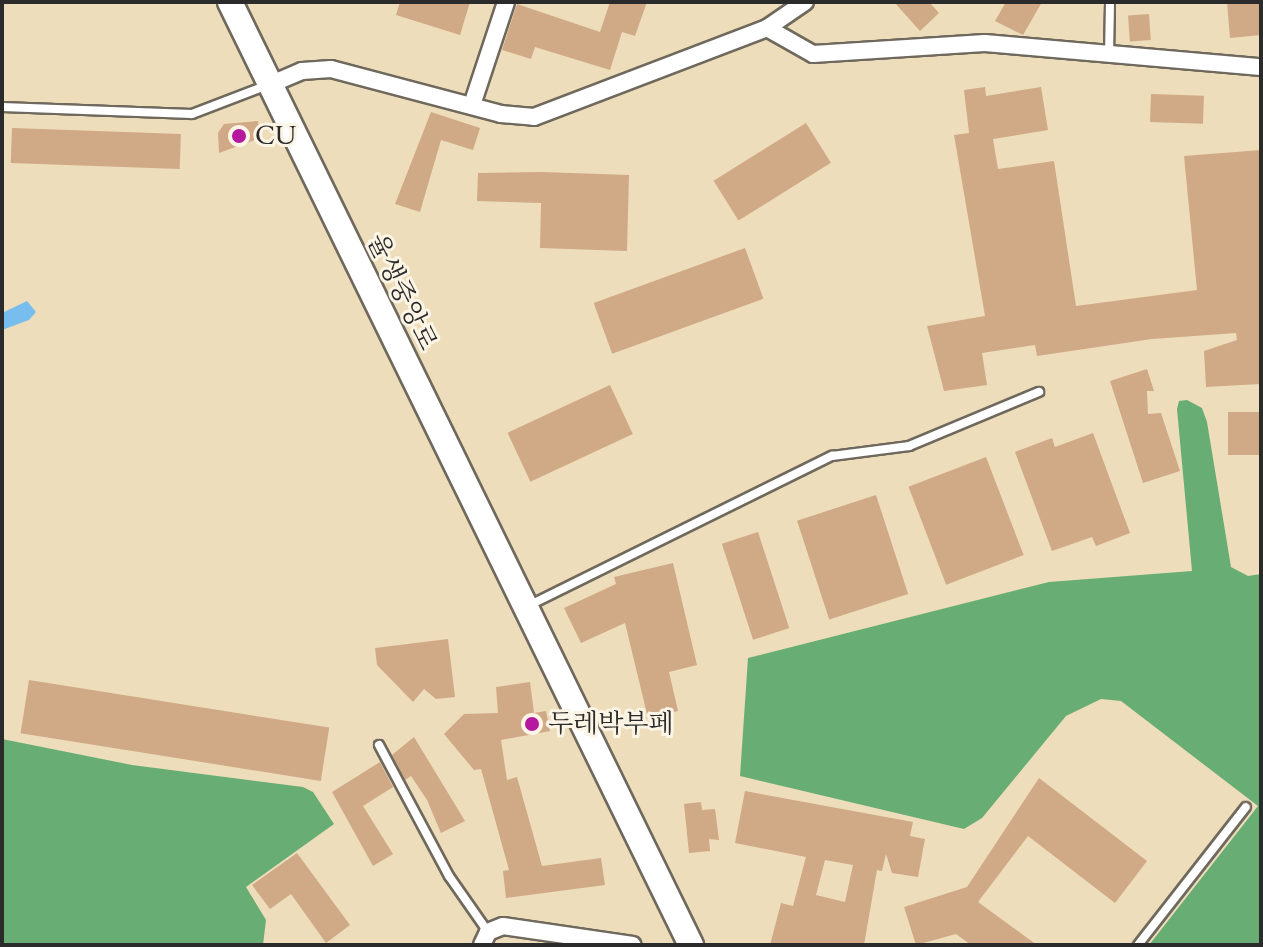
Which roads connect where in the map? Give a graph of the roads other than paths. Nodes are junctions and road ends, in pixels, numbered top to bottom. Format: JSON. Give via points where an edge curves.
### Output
{"nodes":[{"id":1,"x":230,"y":2,"type":"edge"},
{"id":2,"x":506,"y":2,"type":"edge"},
{"id":3,"x":805,"y":2,"type":"edge"},
{"id":4,"x":1110,"y":2,"type":"edge"},
{"id":5,"x":767,"y":28,"type":"junction"},
{"id":6,"x":1109,"y":55,"type":"junction"},
{"id":7,"x":1261,"y":67,"type":"edge"},
{"id":8,"x":269,"y":85,"type":"junction"},
{"id":9,"x":472,"y":105,"type":"junction"},
{"id":10,"x":2,"y":107,"type":"edge"},
{"id":11,"x":1039,"y":392,"type":"dead end"},
{"id":12,"x":525,"y":607,"type":"junction"},
{"id":13,"x":379,"y":745,"type":"dead end"},
{"id":14,"x":1246,"y":807,"type":"dead end"},
{"id":15,"x":485,"y":939,"type":"edge"},
{"id":16,"x":633,"y":945,"type":"edge"},
{"id":17,"x":691,"y":945,"type":"edge"},
{"id":18,"x":1138,"y":945,"type":"edge"}],
"edges":[{"from":1,"to":8,"type":"street","name":"율생중앙로"},
{"from":2,"to":9,"type":"street"},
{"from":3,"to":5,"type":"street"},
{"from":4,"to":6,"type":"lane"},
{"from":5,"to":6,"type":"street","via":[[813,54],[985,43]]},
{"from":5,"to":9,"type":"street","via":[[552,114],[518,117]]},
{"from":6,"to":7,"type":"street"},
{"from":8,"to":9,"type":"street","via":[[302,71],[331,69]]},
{"from":8,"to":10,"type":"lane","via":[[192,114]]},
{"from":8,"to":12,"type":"street","name":"율생중앙로"},
{"from":11,"to":12,"type":"lane","via":[[909,446],[832,456]]},
{"from":12,"to":17,"type":"street","name":"율생중앙로"},
{"from":13,"to":15,"type":"lane"},
{"from":14,"to":18,"type":"lane"},
{"from":15,"to":16,"type":"street","via":[[503,926]]}]}
